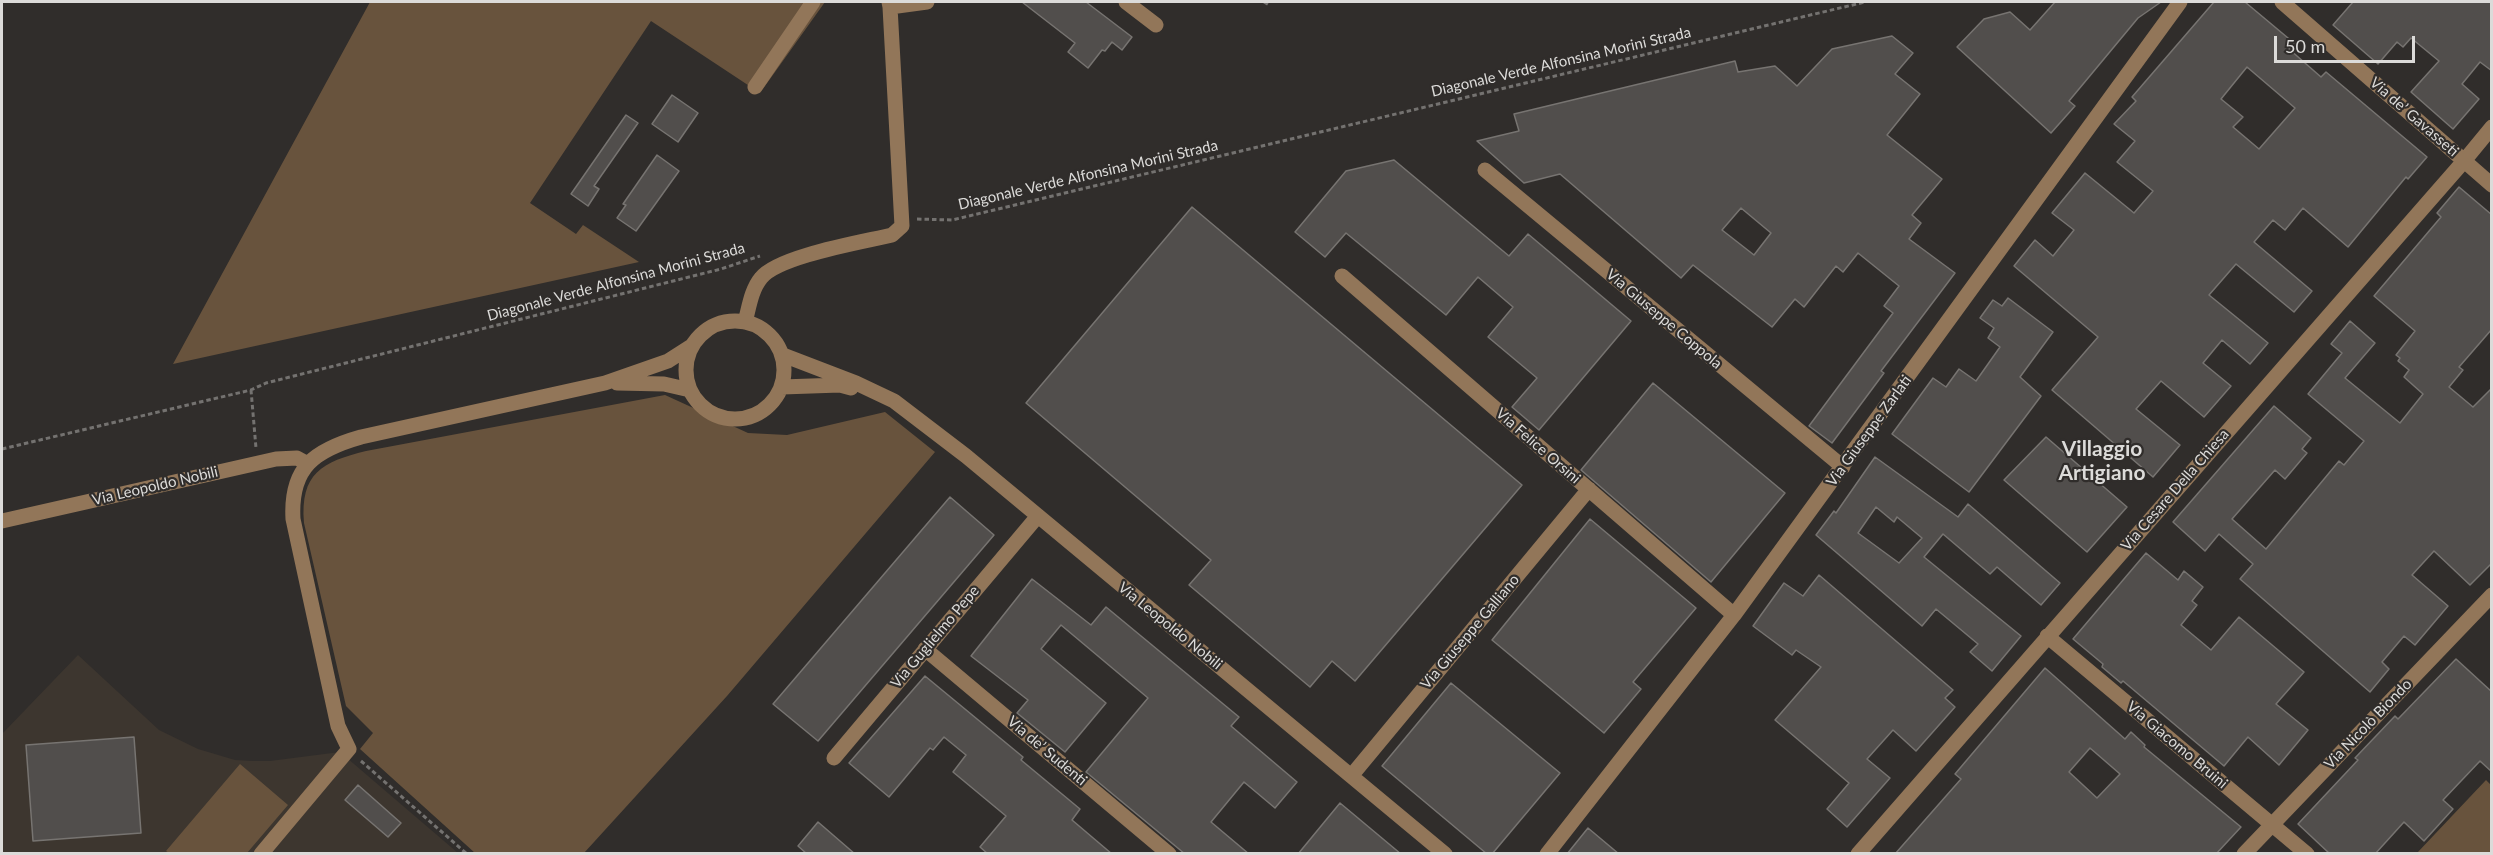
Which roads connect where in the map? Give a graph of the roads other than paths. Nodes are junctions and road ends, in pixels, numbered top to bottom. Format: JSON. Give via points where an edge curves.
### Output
{"nodes":[{"id":1,"x":813,"y":2,"type":"edge"},
{"id":2,"x":927,"y":2,"type":"edge"},
{"id":3,"x":1126,"y":2,"type":"edge"},
{"id":4,"x":2180,"y":2,"type":"edge"},
{"id":5,"x":2282,"y":2,"type":"edge"},
{"id":6,"x":889,"y":4,"type":"edge"},
{"id":7,"x":1156,"y":25,"type":"dead end"},
{"id":8,"x":755,"y":87,"type":"dead end"},
{"id":9,"x":2492,"y":127,"type":"edge"},
{"id":10,"x":2464,"y":161,"type":"junction"},
{"id":11,"x":1485,"y":170,"type":"dead end"},
{"id":12,"x":2492,"y":185,"type":"edge"},
{"id":13,"x":1342,"y":276,"type":"dead end"},
{"id":14,"x":745,"y":322,"type":"junction"},
{"id":15,"x":693,"y":345,"type":"junction"},
{"id":16,"x":783,"y":356,"type":"junction"},
{"id":17,"x":605,"y":382,"type":"junction"},
{"id":18,"x":782,"y":387,"type":"junction"},
{"id":19,"x":690,"y":390,"type":"junction"},
{"id":20,"x":894,"y":401,"type":"junction"},
{"id":21,"x":308,"y":464,"type":"junction"},
{"id":22,"x":1843,"y":467,"type":"junction"},
{"id":23,"x":1589,"y":489,"type":"junction"},
{"id":24,"x":1037,"y":517,"type":"junction"},
{"id":25,"x":2,"y":521,"type":"edge"},
{"id":26,"x":2492,"y":595,"type":"edge"},
{"id":27,"x":1734,"y":615,"type":"junction"},
{"id":28,"x":2047,"y":636,"type":"junction"},
{"id":29,"x":925,"y":649,"type":"junction"},
{"id":30,"x":834,"y":758,"type":"dead end"},
{"id":31,"x":1352,"y":775,"type":"junction"},
{"id":32,"x":2272,"y":825,"type":"junction"},
{"id":33,"x":261,"y":854,"type":"edge"},
{"id":34,"x":1169,"y":854,"type":"edge"},
{"id":35,"x":1445,"y":854,"type":"edge"},
{"id":36,"x":1547,"y":854,"type":"edge"},
{"id":37,"x":1858,"y":854,"type":"edge"},
{"id":38,"x":2244,"y":854,"type":"edge"},
{"id":39,"x":2307,"y":854,"type":"edge"}],
"edges":[{"from":1,"to":8,"type":"street"},
{"from":2,"to":6,"type":"street"},
{"from":3,"to":7,"type":"street"},
{"from":4,"to":22,"type":"street","name":"Via Giuseppe Zarlati"},
{"from":5,"to":10,"type":"street","name":"Via de’ Gavasseti"},
{"from":6,"to":14,"type":"street","via":[[902,226],[892,235],[804,255],[768,272],[753,293]]},
{"from":9,"to":10,"type":"street","name":"Via Cesare Della Chiesa"},
{"from":10,"to":12,"type":"street","name":"Via de’ Gavasseti"},
{"from":10,"to":28,"type":"street","name":"Via Cesare Della Chiesa"},
{"from":11,"to":22,"type":"street","name":"Via Giuseppe Coppola"},
{"from":13,"to":23,"type":"street","name":"Via Felice Orsini"},
{"from":14,"to":15,"type":"street","via":[[715,325]]},
{"from":14,"to":16,"type":"street","via":[[772,337]]},
{"from":15,"to":17,"type":"street","via":[[668,361]]},
{"from":15,"to":19,"type":"street","via":[[686,362]]},
{"from":16,"to":18,"type":"street"},
{"from":16,"to":20,"type":"street","name":"Via Leopoldo Nobili","via":[[856,382]]},
{"from":17,"to":19,"type":"street","via":[[664,384]]},
{"from":17,"to":21,"type":"street","via":[[361,437],[332,446]]},
{"from":18,"to":19,"type":"street","via":[[765,410],[737,420],[709,412]]},
{"from":18,"to":20,"type":"street","name":"Via Leopoldo Nobili","via":[[840,385]]},
{"from":20,"to":24,"type":"street","name":"Via Leopoldo Nobili"},
{"from":21,"to":25,"type":"street","name":"Via Leopoldo Nobili","via":[[292,458],[257,463]]},
{"from":21,"to":33,"type":"street","via":[[296,485],[293,519],[338,726],[349,750]]},
{"from":22,"to":27,"type":"street","name":"Via Giuseppe Zarlati"},
{"from":23,"to":27,"type":"street","name":"Via Felice Orsini"},
{"from":23,"to":31,"type":"street","name":"Via Giuseppe Galliano"},
{"from":24,"to":29,"type":"street","name":"Via Guglielmo Pepe"},
{"from":24,"to":31,"type":"street","name":"Via Leopoldo Nobili"},
{"from":26,"to":32,"type":"street","name":"Via Nicolò Biondo"},
{"from":27,"to":36,"type":"street","name":"Via Giuseppe Zarlati"},
{"from":28,"to":32,"type":"street","name":"Via Giacomo Bruini"},
{"from":28,"to":37,"type":"street","name":"Via Cesare Della Chiesa"},
{"from":29,"to":30,"type":"street","name":"Via Guglielmo Pepe"},
{"from":29,"to":34,"type":"street","name":"Via de’ Sudenti"},
{"from":31,"to":35,"type":"street","name":"Via Leopoldo Nobili"},
{"from":32,"to":38,"type":"street","name":"Via Nicolò Biondo"},
{"from":32,"to":39,"type":"street","name":"Via Giacomo Bruini"}]}
